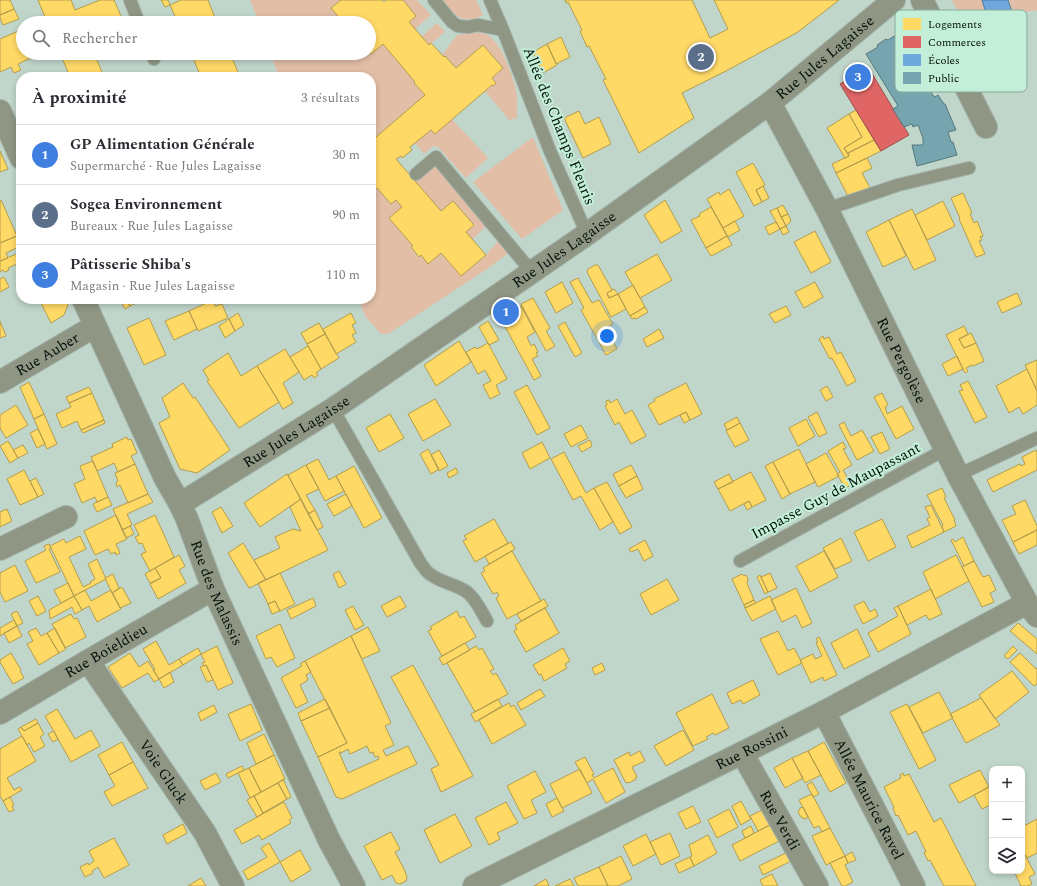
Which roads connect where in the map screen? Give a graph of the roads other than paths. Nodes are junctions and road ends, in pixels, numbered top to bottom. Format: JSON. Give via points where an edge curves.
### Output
{"nodes":[{"id":1,"x":130,"y":0,"type":"edge"},
{"id":2,"x":434,"y":0,"type":"edge"},
{"id":3,"x":490,"y":0,"type":"edge"},
{"id":4,"x":894,"y":0,"type":"edge"},
{"id":5,"x":922,"y":0,"type":"edge"},
{"id":6,"x":927,"y":10,"type":"edge"},
{"id":7,"x":136,"y":16,"type":"edge"},
{"id":8,"x":503,"y":30,"type":"junction"},
{"id":9,"x":968,"y":92,"type":"edge"},
{"id":10,"x":770,"y":103,"type":"junction"},
{"id":11,"x":0,"y":111,"type":"edge"},
{"id":12,"x":986,"y":127,"type":"dead end"},
{"id":13,"x":16,"y":147,"type":"edge"},
{"id":14,"x":969,"y":168,"type":"dead end"},
{"id":15,"x":416,"y":174,"type":"dead end"},
{"id":16,"x":827,"y":209,"type":"junction"},
{"id":17,"x":587,"y":234,"type":"junction"},
{"id":18,"x":532,"y":272,"type":"junction"},
{"id":19,"x":85,"y":304,"type":"edge"},
{"id":20,"x":95,"y":326,"type":"junction"},
{"id":21,"x":0,"y":382,"type":"edge"},
{"id":22,"x":333,"y":409,"type":"junction"},
{"id":23,"x":1037,"y":438,"type":"edge"},
{"id":24,"x":946,"y":450,"type":"junction"},
{"id":25,"x":958,"y":475,"type":"junction"},
{"id":26,"x":180,"y":504,"type":"junction"},
{"id":27,"x":66,"y":517,"type":"dead end"},
{"id":28,"x":0,"y":548,"type":"edge"},
{"id":29,"x":740,"y":561,"type":"dead end"},
{"id":30,"x":213,"y":589,"type":"junction"},
{"id":31,"x":1032,"y":610,"type":"edge"},
{"id":32,"x":487,"y":621,"type":"dead end"},
{"id":33,"x":88,"y":661,"type":"junction"},
{"id":34,"x":824,"y":712,"type":"junction"},
{"id":35,"x":0,"y":713,"type":"edge"},
{"id":36,"x":742,"y":754,"type":"junction"},
{"id":37,"x":233,"y":886,"type":"edge"},
{"id":38,"x":354,"y":886,"type":"edge"},
{"id":39,"x":474,"y":886,"type":"edge"},
{"id":40,"x":817,"y":886,"type":"edge"},
{"id":41,"x":914,"y":886,"type":"edge"}],
"edges":[{"from":1,"to":7,"type":"lane"},
{"from":2,"to":8,"type":"lane","via":[[458,26],[478,25]]},
{"from":3,"to":8,"type":"lane","name":"Allée des Champs Fleuris"},
{"from":4,"to":10,"type":"street","name":"Rue Jules Lagaisse"},
{"from":5,"to":6,"type":"street"},
{"from":8,"to":17,"type":"lane","name":"Allée des Champs Fleuris","via":[[550,151]]},
{"from":9,"to":12,"type":"street"},
{"from":10,"to":16,"type":"street","name":"Rue Pergolèse"},
{"from":10,"to":17,"type":"street","name":"Rue Jules Lagaisse"},
{"from":11,"to":13,"type":"street"},
{"from":14,"to":16,"type":"lane","via":[[898,185]]},
{"from":15,"to":18,"type":"lane","via":[[436,157]]},
{"from":16,"to":24,"type":"street","name":"Rue Pergolèse"},
{"from":17,"to":18,"type":"street","name":"Rue Jules Lagaisse"},
{"from":18,"to":22,"type":"street","name":"Rue Jules Lagaisse"},
{"from":19,"to":20,"type":"street","name":"Rue des Malassis"},
{"from":20,"to":21,"type":"street","name":"Rue Auber"},
{"from":20,"to":26,"type":"street","name":"Rue des Malassis","via":[[165,478]]},
{"from":22,"to":26,"type":"street","name":"Rue Jules Lagaisse"},
{"from":22,"to":32,"type":"lane","via":[[422,564],[430,574],[468,592]]},
{"from":23,"to":25,"type":"lane"},
{"from":24,"to":25,"type":"street","name":"Rue Pergolèse"},
{"from":24,"to":29,"type":"lane","name":"Impasse Guy de Maupassant"},
{"from":25,"to":31,"type":"street","name":"Rue Pergolèse"},
{"from":26,"to":30,"type":"street","name":"Rue des Malassis"},
{"from":27,"to":28,"type":"street"},
{"from":30,"to":33,"type":"street","name":"Rue Boieldieu"},
{"from":30,"to":38,"type":"street","name":"Rue des Malassis","via":[[329,840]]},
{"from":31,"to":34,"type":"street","name":"Rue Rossini"},
{"from":33,"to":35,"type":"street","name":"Rue Boieldieu"},
{"from":33,"to":37,"type":"street","name":"Voie Gluck","via":[[205,833]]},
{"from":34,"to":36,"type":"street","name":"Rue Rossini"},
{"from":34,"to":41,"type":"street","name":"Allée Maurice Ravel"},
{"from":36,"to":39,"type":"street","name":"Rue Rossini"},
{"from":36,"to":40,"type":"street","name":"Rue Verdi"}]}
